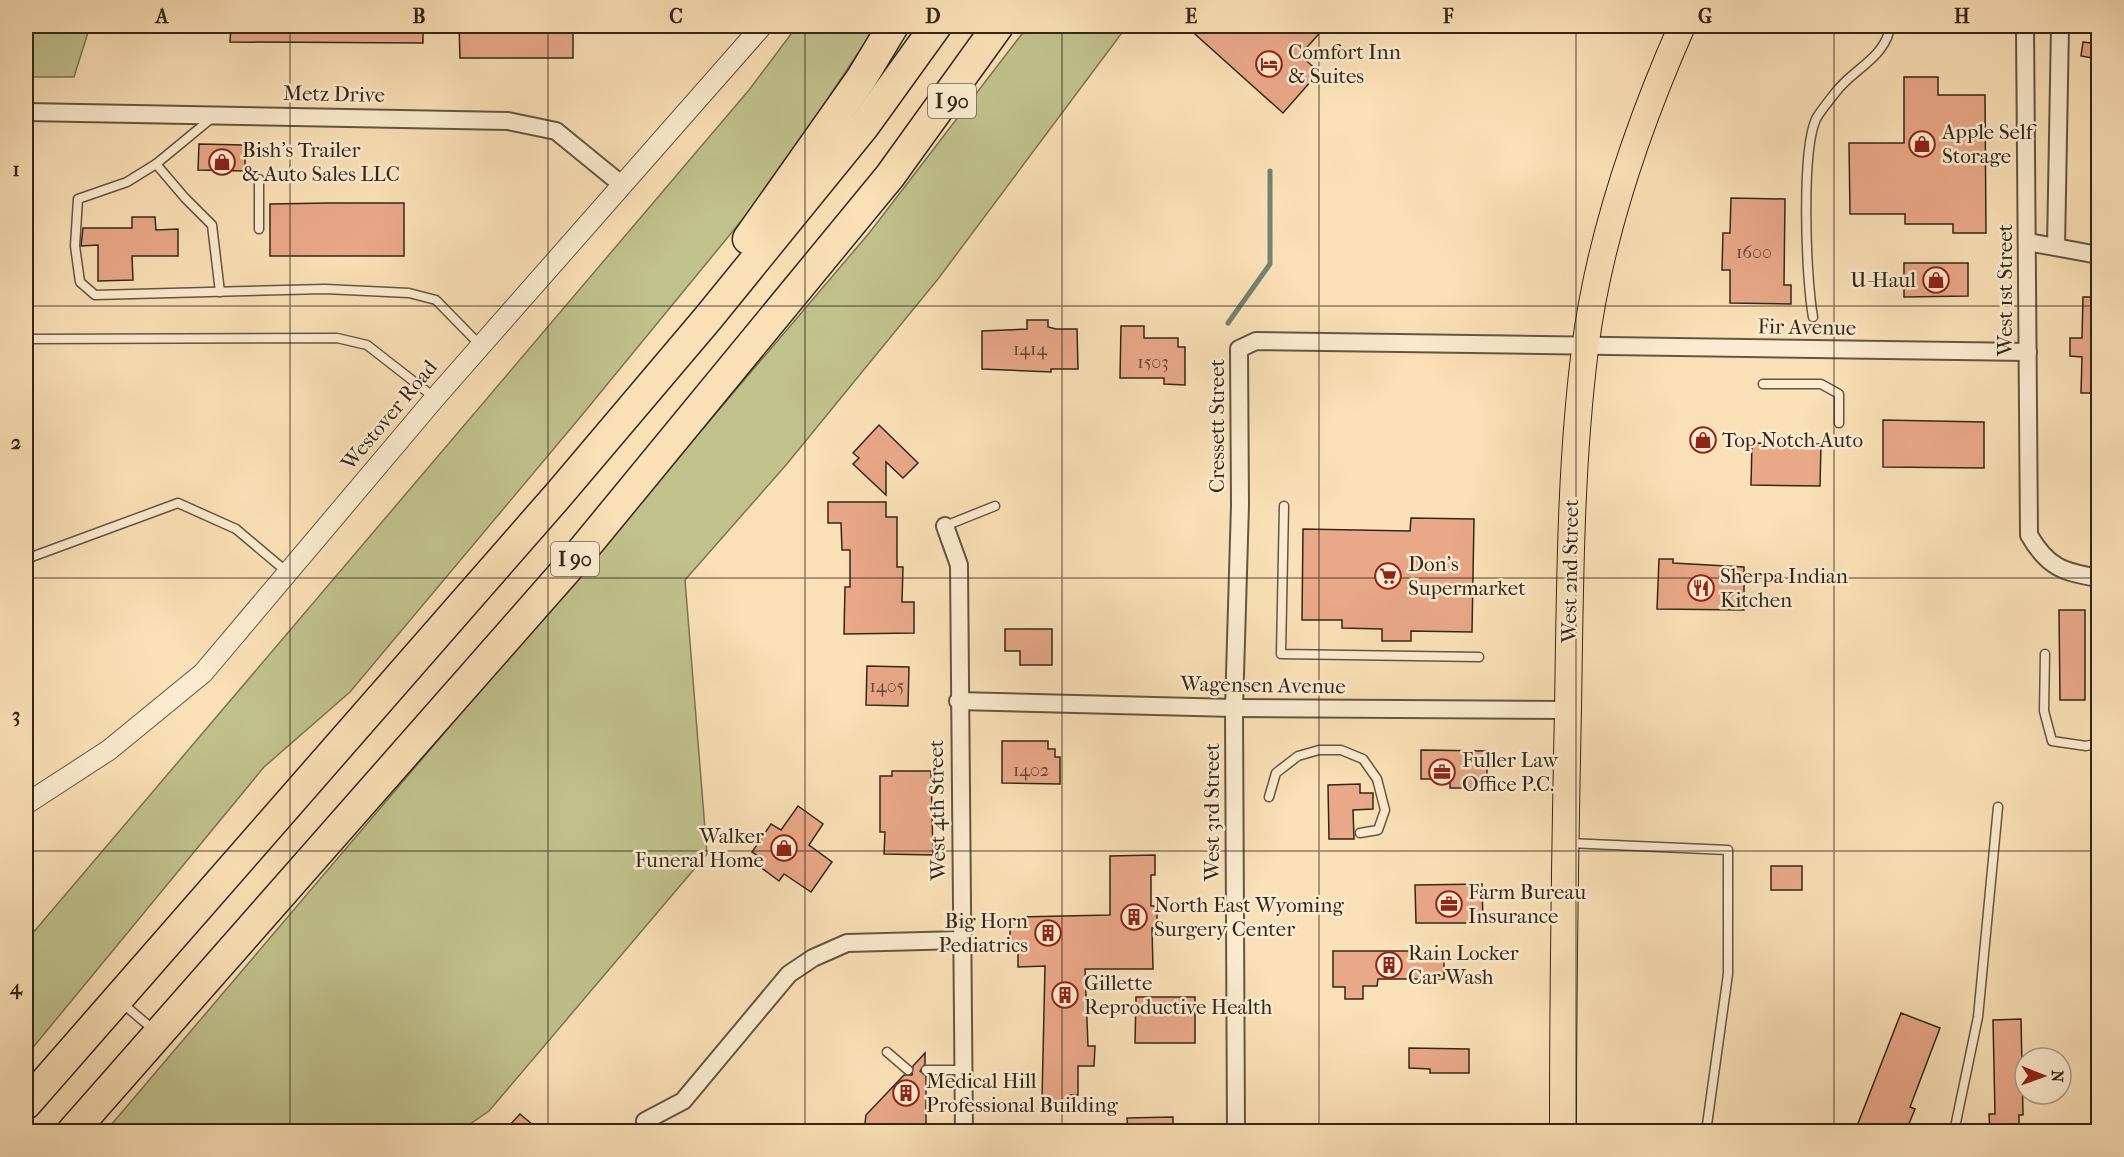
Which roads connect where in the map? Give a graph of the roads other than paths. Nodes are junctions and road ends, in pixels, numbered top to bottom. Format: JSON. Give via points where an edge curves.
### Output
{"nodes":[{"id":1,"x":762,"y":26,"type":"edge"},
{"id":2,"x":893,"y":26,"type":"edge"},
{"id":3,"x":936,"y":26,"type":"edge"},
{"id":4,"x":998,"y":26,"type":"edge"},
{"id":5,"x":1013,"y":26,"type":"edge"},
{"id":6,"x":1682,"y":26,"type":"edge"},
{"id":7,"x":1886,"y":26,"type":"edge"},
{"id":8,"x":2025,"y":26,"type":"edge"},
{"id":9,"x":2060,"y":26,"type":"edge"},
{"id":10,"x":26,"y":112,"type":"edge"},
{"id":11,"x":216,"y":115,"type":"junction"},
{"id":12,"x":156,"y":164,"type":"junction"},
{"id":13,"x":890,"y":176,"type":"junction"},
{"id":14,"x":259,"y":179,"type":"dead end"},
{"id":15,"x":621,"y":184,"type":"junction"},
{"id":16,"x":259,"y":229,"type":"dead end"},
{"id":17,"x":2028,"y":242,"type":"junction"},
{"id":18,"x":2056,"y":247,"type":"junction"},
{"id":19,"x":2098,"y":255,"type":"edge"},
{"id":20,"x":220,"y":292,"type":"junction"},
{"id":21,"x":1813,"y":317,"type":"dead end"},
{"id":22,"x":26,"y":339,"type":"edge"},
{"id":23,"x":480,"y":346,"type":"junction"},
{"id":24,"x":1585,"y":347,"type":"junction"},
{"id":25,"x":2028,"y":352,"type":"junction"},
{"id":26,"x":1763,"y":384,"type":"dead end"},
{"id":27,"x":435,"y":398,"type":"junction"},
{"id":28,"x":1839,"y":423,"type":"dead end"},
{"id":29,"x":560,"y":493,"type":"junction"},
{"id":30,"x":995,"y":506,"type":"dead end"},
{"id":31,"x":1284,"y":506,"type":"dead end"},
{"id":32,"x":945,"y":526,"type":"joint"},
{"id":33,"x":26,"y":559,"type":"edge"},
{"id":34,"x":287,"y":573,"type":"junction"},
{"id":35,"x":2098,"y":578,"type":"edge"},
{"id":36,"x":2045,"y":654,"type":"dead end"},
{"id":37,"x":1479,"y":657,"type":"dead end"},
{"id":38,"x":958,"y":701,"type":"junction"},
{"id":39,"x":1234,"y":708,"type":"junction"},
{"id":40,"x":1568,"y":710,"type":"junction"},
{"id":41,"x":2098,"y":743,"type":"edge"},
{"id":42,"x":1269,"y":797,"type":"dead end"},
{"id":43,"x":26,"y":804,"type":"edge"},
{"id":44,"x":1998,"y":807,"type":"dead end"},
{"id":45,"x":1360,"y":833,"type":"dead end"},
{"id":46,"x":1564,"y":843,"type":"junction"},
{"id":47,"x":962,"y":940,"type":"junction"},
{"id":48,"x":117,"y":999,"type":"junction"},
{"id":49,"x":158,"y":1033,"type":"junction"},
{"id":50,"x":887,"y":1052,"type":"dead end"},
{"id":51,"x":908,"y":1070,"type":"dead end"},
{"id":52,"x":964,"y":1070,"type":"junction"},
{"id":53,"x":926,"y":1071,"type":"dead end"},
{"id":54,"x":26,"y":1104,"type":"edge"},
{"id":55,"x":645,"y":1121,"type":"dead end"},
{"id":56,"x":72,"y":1131,"type":"edge"},
{"id":57,"x":964,"y":1131,"type":"edge"},
{"id":58,"x":1236,"y":1131,"type":"edge"},
{"id":59,"x":1563,"y":1131,"type":"edge"},
{"id":60,"x":1706,"y":1131,"type":"edge"},
{"id":61,"x":1954,"y":1131,"type":"edge"}],
"edges":[{"from":1,"to":15,"type":"street","name":"Westover Road"},
{"from":2,"to":29,"type":"highway","number":"I 90","via":[[861,79],[769,210]]},
{"from":3,"to":29,"type":"highway","number":"I 90","via":[[864,126]]},
{"from":4,"to":13,"type":"highway","number":"I 90"},
{"from":5,"to":13,"type":"highway","number":"I 90"},
{"from":6,"to":24,"type":"main road","name":"West 2nd Street","via":[[1657,83],[1608,233]]},
{"from":7,"to":21,"type":"lane","via":[[1889,32],[1884,47],[1838,89],[1816,120],[1808,174],[1808,286]]},
{"from":8,"to":17,"type":"street","name":"West 1st Street"},
{"from":9,"to":18,"type":"street"},
{"from":10,"to":11,"type":"street","name":"Metz Drive"},
{"from":11,"to":12,"type":"lane"},
{"from":11,"to":15,"type":"street","name":"Metz Drive","via":[[508,121],[556,131]]},
{"from":12,"to":20,"type":"lane","via":[[212,225]]},
{"from":12,"to":20,"type":"lane","via":[[127,182],[78,199],[75,246],[80,282],[95,295]]},
{"from":13,"to":49,"type":"highway","number":"I 90","via":[[568,568]]},
{"from":14,"to":16,"type":"lane"},
{"from":15,"to":23,"type":"street","name":"Westover Road"},
{"from":17,"to":18,"type":"street"},
{"from":17,"to":25,"type":"street","name":"West 1st Street"},
{"from":18,"to":19,"type":"street"},
{"from":20,"to":23,"type":"lane","via":[[325,289],[409,293],[436,300]]},
{"from":22,"to":27,"type":"lane","via":[[337,338],[367,345]]},
{"from":23,"to":27,"type":"street","name":"Westover Road"},
{"from":24,"to":25,"type":"street","name":"Fir Avenue"},
{"from":24,"to":39,"type":"street","name":"Cressett Street","via":[[1256,341],[1239,349],[1240,517]]},
{"from":24,"to":40,"type":"main road","name":"West 2nd Street","via":[[1571,508]]},
{"from":25,"to":35,"type":"street","name":"West 1st Street","via":[[2029,535],[2039,552],[2063,572]]},
{"from":26,"to":28,"type":"lane","via":[[1821,384],[1839,394]]},
{"from":27,"to":34,"type":"street","name":"Westover Road"},
{"from":29,"to":48,"type":"highway","number":"I 90"},
{"from":30,"to":32,"type":"lane"},
{"from":31,"to":37,"type":"lane","via":[[1281,654]]},
{"from":32,"to":38,"type":"street","name":"West 4th Street","via":[[959,565]]},
{"from":33,"to":34,"type":"lane","via":[[178,503],[236,529]]},
{"from":34,"to":43,"type":"street","name":"Westover Road","via":[[203,673],[109,750]]},
{"from":36,"to":41,"type":"lane","via":[[2044,711],[2052,741],[2086,746]]},
{"from":38,"to":39,"type":"street","name":"Wagensen Avenue"},
{"from":38,"to":47,"type":"street","name":"West 4th Street"},
{"from":39,"to":40,"type":"street","name":"Wagensen Avenue"},
{"from":39,"to":58,"type":"street","name":"West 3rd Street"},
{"from":40,"to":46,"type":"main road","name":"West 2nd Street"},
{"from":42,"to":45,"type":"lane","via":[[1276,773],[1298,756],[1319,750],[1341,750],[1363,759],[1377,779],[1385,810],[1378,830]]},
{"from":44,"to":61,"type":"lane","via":[[1978,1017]]},
{"from":46,"to":59,"type":"main road","name":"West 2nd Street"},
{"from":46,"to":60,"type":"lane","via":[[1728,850],[1728,974]]},
{"from":47,"to":52,"type":"street","name":"West 4th Street"},
{"from":47,"to":55,"type":"street","via":[[847,943],[813,958],[789,974],[683,1101]]},
{"from":48,"to":49,"type":"lane"},
{"from":48,"to":54,"type":"highway","number":"I 90"},
{"from":49,"to":56,"type":"highway","number":"I 90"},
{"from":50,"to":51,"type":"lane"},
{"from":52,"to":53,"type":"lane"},
{"from":52,"to":57,"type":"street","name":"West 4th Street"}]}
